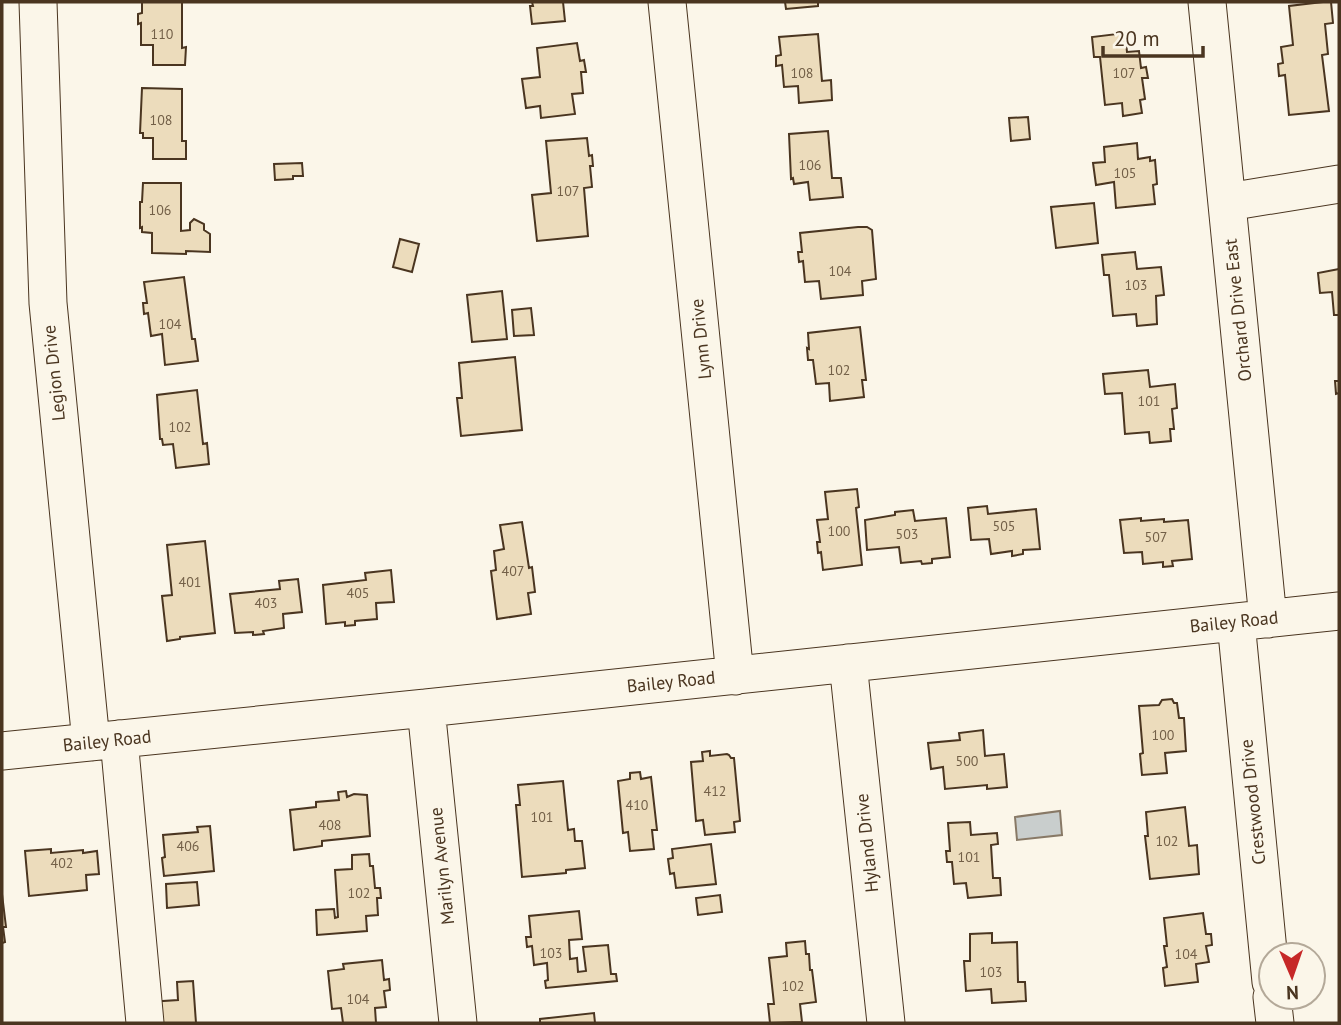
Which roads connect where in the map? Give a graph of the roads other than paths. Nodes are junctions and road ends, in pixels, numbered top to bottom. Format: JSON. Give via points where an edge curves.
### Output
{"nodes":[{"id":1,"x":38,"y":2,"type":"edge"},
{"id":2,"x":667,"y":2,"type":"edge"},
{"id":3,"x":1207,"y":2,"type":"edge"},
{"id":4,"x":1339,"y":184,"type":"edge"},
{"id":5,"x":1227,"y":202,"type":"junction"},
{"id":6,"x":1339,"y":611,"type":"edge"},
{"id":7,"x":1252,"y":620,"type":"junction"},
{"id":8,"x":848,"y":663,"type":"junction"},
{"id":9,"x":735,"y":676,"type":"junction"},
{"id":10,"x":426,"y":708,"type":"junction"},
{"id":11,"x":105,"y":741,"type":"junction"},
{"id":12,"x":2,"y":751,"type":"edge"},
{"id":13,"x":1269,"y":941,"type":"edge"},
{"id":14,"x":145,"y":1023,"type":"edge"},
{"id":15,"x":458,"y":1023,"type":"edge"},
{"id":16,"x":886,"y":1023,"type":"edge"}],
"edges":[{"from":1,"to":11,"type":"street","name":"Legion Drive","via":[[48,303]]},
{"from":2,"to":9,"type":"street","name":"Lynn Drive"},
{"from":3,"to":5,"type":"street","name":"Orchard Drive East"},
{"from":4,"to":5,"type":"street"},
{"from":5,"to":7,"type":"street","name":"Orchard Drive East"},
{"from":6,"to":7,"type":"street","name":"Bailey Road"},
{"from":7,"to":8,"type":"street","name":"Bailey Road"},
{"from":7,"to":13,"type":"street","name":"Crestwood Drive"},
{"from":8,"to":9,"type":"street","name":"Bailey Road"},
{"from":8,"to":16,"type":"street","name":"Hyland Drive"},
{"from":9,"to":10,"type":"street","name":"Bailey Road"},
{"from":10,"to":11,"type":"street","name":"Bailey Road"},
{"from":10,"to":15,"type":"street","name":"Marilyn Avenue"},
{"from":11,"to":12,"type":"street","name":"Bailey Road"},
{"from":11,"to":14,"type":"street","name":"Legion Drive"}]}
